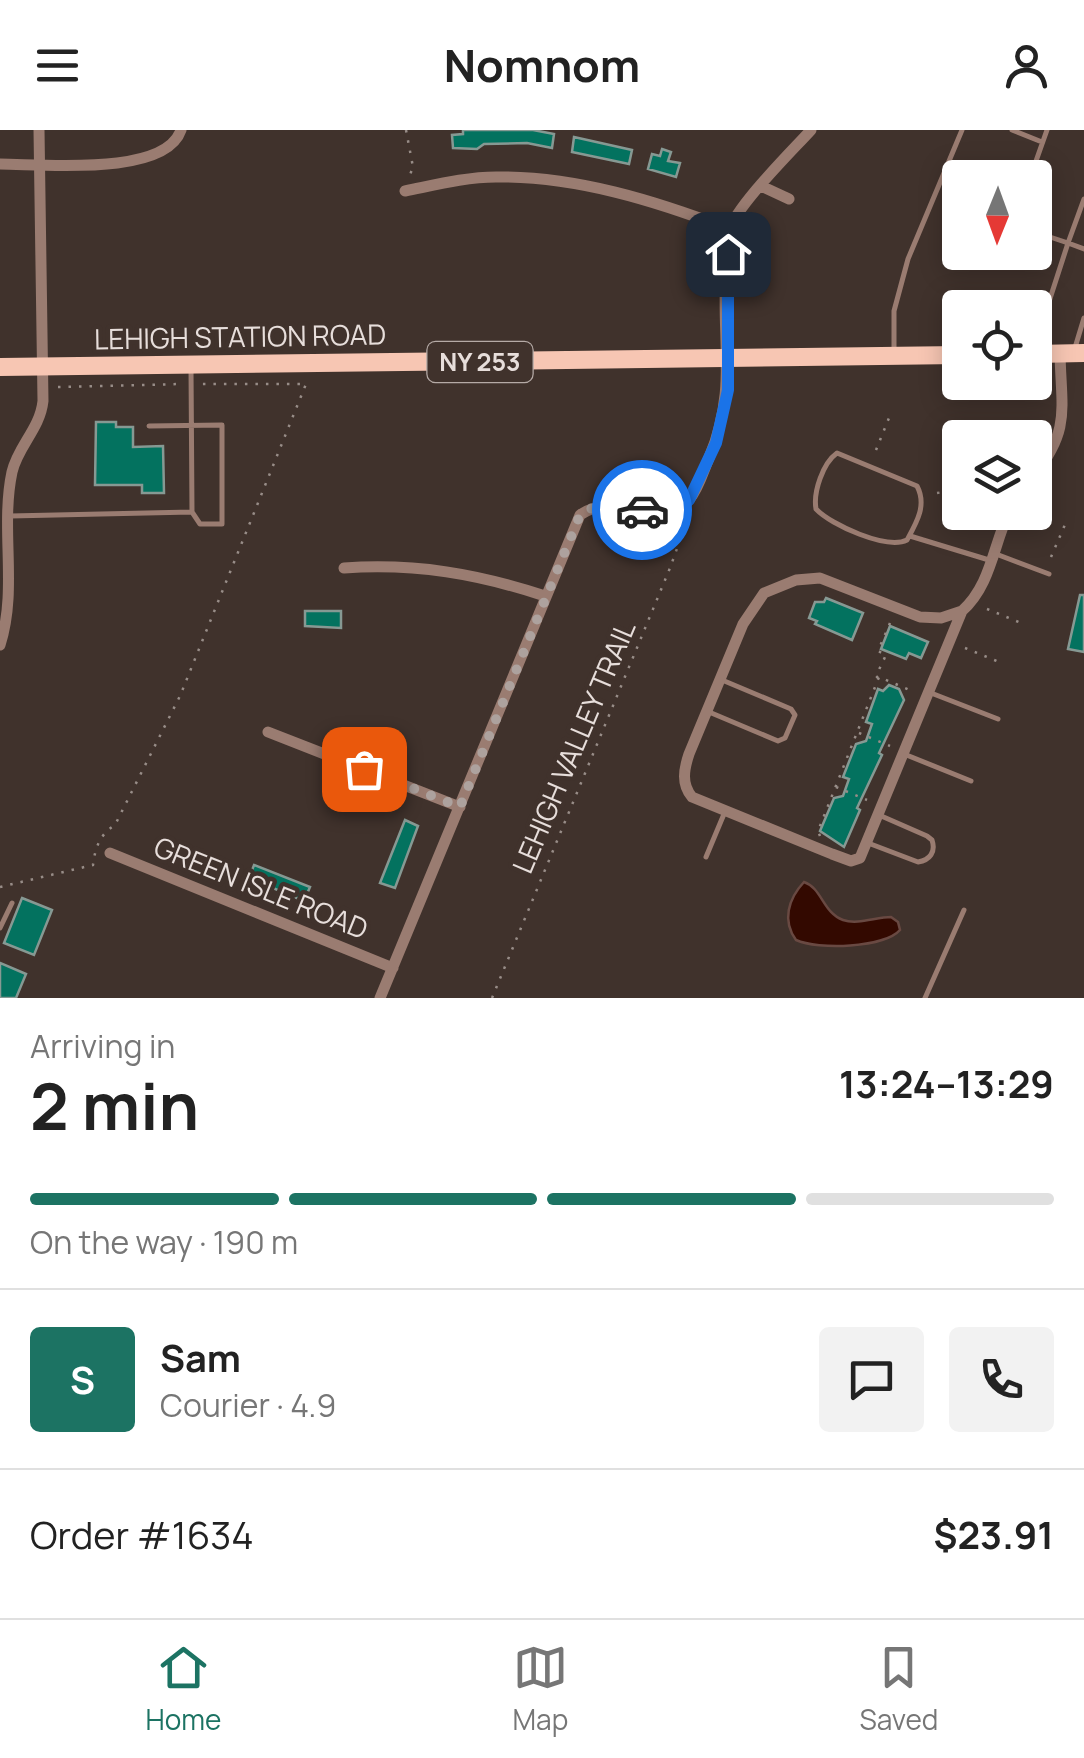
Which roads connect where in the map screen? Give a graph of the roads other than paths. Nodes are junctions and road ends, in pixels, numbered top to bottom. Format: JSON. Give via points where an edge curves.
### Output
{"nodes":[{"id":1,"x":39,"y":130,"type":"edge"},
{"id":2,"x":182,"y":130,"type":"edge"},
{"id":3,"x":962,"y":130,"type":"edge"},
{"id":4,"x":1012,"y":130,"type":"edge"},
{"id":5,"x":1047,"y":130,"type":"edge"},
{"id":6,"x":809,"y":131,"type":"edge"},
{"id":7,"x":1042,"y":142,"type":"junction"},
{"id":8,"x":1036,"y":160,"type":"edge"},
{"id":9,"x":0,"y":164,"type":"edge"},
{"id":10,"x":39,"y":164,"type":"junction"},
{"id":11,"x":762,"y":186,"type":"junction"},
{"id":12,"x":405,"y":191,"type":"road end"},
{"id":13,"x":789,"y":199,"type":"dead end"},
{"id":14,"x":1084,"y":199,"type":"edge"},
{"id":15,"x":729,"y":229,"type":"junction"},
{"id":16,"x":1052,"y":238,"type":"edge"},
{"id":17,"x":1068,"y":244,"type":"junction"},
{"id":18,"x":1084,"y":250,"type":"edge"},
{"id":19,"x":1052,"y":293,"type":"edge"},
{"id":20,"x":1084,"y":318,"type":"edge"},
{"id":21,"x":1072,"y":353,"type":"edge"},
{"id":22,"x":942,"y":355,"type":"edge"},
{"id":23,"x":894,"y":356,"type":"junction"},
{"id":24,"x":727,"y":358,"type":"junction"},
{"id":25,"x":41,"y":366,"type":"junction"},
{"id":26,"x":0,"y":367,"type":"edge"},
{"id":27,"x":192,"y":375,"type":"junction"},
{"id":28,"x":192,"y":425,"type":"junction"},
{"id":29,"x":149,"y":426,"type":"dead end"},
{"id":30,"x":1052,"y":452,"type":"edge"},
{"id":31,"x":192,"y":512,"type":"junction"},
{"id":32,"x":10,"y":516,"type":"junction"},
{"id":33,"x":1002,"y":530,"type":"edge"},
{"id":34,"x":910,"y":536,"type":"junction"},
{"id":35,"x":992,"y":557,"type":"junction"},
{"id":36,"x":344,"y":568,"type":"dead end"},
{"id":37,"x":1049,"y":574,"type":"dead end"},
{"id":38,"x":545,"y":596,"type":"junction"},
{"id":39,"x":962,"y":611,"type":"junction"},
{"id":40,"x":0,"y":645,"type":"edge"},
{"id":41,"x":720,"y":678,"type":"junction"},
{"id":42,"x":929,"y":692,"type":"junction"},
{"id":43,"x":706,"y":711,"type":"junction"},
{"id":44,"x":998,"y":719,"type":"dead end"},
{"id":45,"x":268,"y":732,"type":"dead end"},
{"id":46,"x":904,"y":754,"type":"junction"},
{"id":47,"x":971,"y":780,"type":"dead end"},
{"id":48,"x":460,"y":807,"type":"junction"},
{"id":49,"x":726,"y":811,"type":"junction"},
{"id":50,"x":879,"y":816,"type":"junction"},
{"id":51,"x":868,"y":844,"type":"junction"},
{"id":52,"x":110,"y":854,"type":"dead end"},
{"id":53,"x":706,"y":858,"type":"dead end"},
{"id":54,"x":12,"y":903,"type":"dead end"},
{"id":55,"x":964,"y":910,"type":"dead end"},
{"id":56,"x":0,"y":928,"type":"edge"},
{"id":57,"x":393,"y":968,"type":"junction"},
{"id":58,"x":380,"y":998,"type":"edge"},
{"id":59,"x":926,"y":998,"type":"edge"}],
"edges":[{"from":1,"to":10,"type":"street"},
{"from":2,"to":10,"type":"street","via":[[173,146],[154,156]]},
{"from":3,"to":23,"type":"lane","via":[[908,259],[894,312]]},
{"from":4,"to":7,"type":"lane"},
{"from":5,"to":7,"type":"lane"},
{"from":6,"to":11,"type":"street"},
{"from":7,"to":8,"type":"lane"},
{"from":9,"to":10,"type":"street"},
{"from":10,"to":25,"type":"street"},
{"from":11,"to":13,"type":"street"},
{"from":11,"to":15,"type":"street"},
{"from":12,"to":15,"type":"street","via":[[494,176],[562,182]]},
{"from":14,"to":17,"type":"lane"},
{"from":15,"to":24,"type":"street"},
{"from":16,"to":17,"type":"lane"},
{"from":17,"to":18,"type":"lane"},
{"from":17,"to":19,"type":"lane"},
{"from":20,"to":21,"type":"lane"},
{"from":21,"to":30,"type":"street","via":[[1061,433]]},
{"from":22,"to":23,"type":"main road","name":"LEHIGH STATION ROAD","number":"NY 253"},
{"from":23,"to":24,"type":"main road","name":"LEHIGH STATION ROAD","number":"NY 253"},
{"from":24,"to":27,"type":"main road","name":"LEHIGH STATION ROAD","number":"NY 253"},
{"from":24,"to":38,"type":"street","via":[[726,409],[697,488],[678,509],[586,510]]},
{"from":25,"to":26,"type":"main road","name":"LEHIGH STATION ROAD","number":"NY 253"},
{"from":25,"to":27,"type":"main road","name":"LEHIGH STATION ROAD","number":"NY 253"},
{"from":25,"to":32,"type":"street","via":[[42,411],[13,466]]},
{"from":27,"to":28,"type":"lane"},
{"from":28,"to":29,"type":"lane"},
{"from":28,"to":31,"type":"lane"},
{"from":28,"to":31,"type":"lane","via":[[222,425],[222,524],[200,524]]},
{"from":31,"to":32,"type":"lane"},
{"from":32,"to":40,"type":"street","via":[[9,608]]},
{"from":33,"to":35,"type":"street"},
{"from":34,"to":34,"type":"lane","via":[[889,544],[822,515],[814,500],[831,456],[844,455],[917,486],[922,507]]},
{"from":34,"to":35,"type":"lane"},
{"from":35,"to":37,"type":"lane"},
{"from":35,"to":39,"type":"street","via":[[981,589]]},
{"from":36,"to":38,"type":"street","via":[[448,570]]},
{"from":38,"to":48,"type":"street"},
{"from":39,"to":41,"type":"street","via":[[920,617],[820,578],[796,580],[756,601]]},
{"from":39,"to":42,"type":"street"},
{"from":41,"to":43,"type":"street"},
{"from":41,"to":43,"type":"lane","via":[[795,715],[778,741]]},
{"from":42,"to":44,"type":"lane"},
{"from":42,"to":46,"type":"street"},
{"from":43,"to":49,"type":"street","via":[[684,778],[692,797]]},
{"from":45,"to":48,"type":"street"},
{"from":46,"to":47,"type":"lane"},
{"from":46,"to":50,"type":"street"},
{"from":48,"to":57,"type":"street"},
{"from":49,"to":51,"type":"street","via":[[856,860]]},
{"from":49,"to":53,"type":"lane"},
{"from":50,"to":51,"type":"street"},
{"from":50,"to":51,"type":"lane","via":[[927,836],[933,852],[918,862]]},
{"from":52,"to":57,"type":"street","name":"GREEN ISLE ROAD"},
{"from":54,"to":56,"type":"lane"},
{"from":55,"to":59,"type":"lane"},
{"from":57,"to":58,"type":"street"}]}
